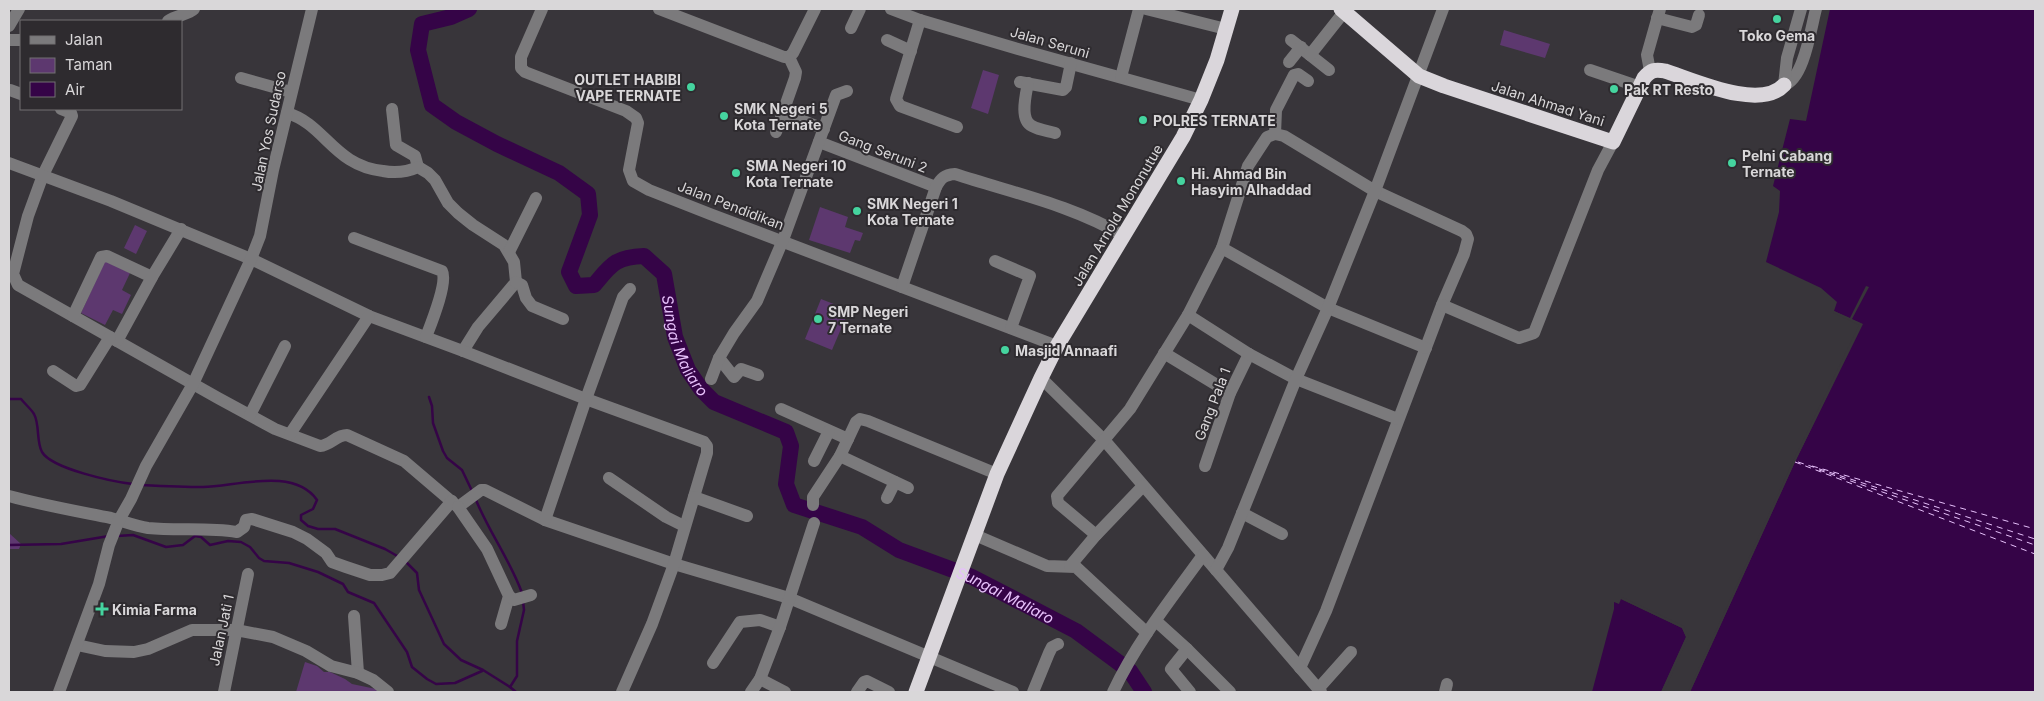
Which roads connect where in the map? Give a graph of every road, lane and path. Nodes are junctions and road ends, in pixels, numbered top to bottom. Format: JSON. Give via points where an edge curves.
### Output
{"nodes":[{"id":1,"x":19,"y":9,"type":"edge"},
{"id":2,"x":194,"y":9,"type":"edge"},
{"id":3,"x":312,"y":9,"type":"edge"},
{"id":4,"x":542,"y":9,"type":"edge"},
{"id":5,"x":659,"y":9,"type":"edge"},
{"id":6,"x":815,"y":9,"type":"edge"},
{"id":7,"x":860,"y":9,"type":"edge"},
{"id":8,"x":891,"y":9,"type":"edge"},
{"id":9,"x":1139,"y":9,"type":"edge"},
{"id":10,"x":1146,"y":9,"type":"edge"},
{"id":11,"x":1232,"y":9,"type":"edge"},
{"id":12,"x":1443,"y":9,"type":"edge"},
{"id":13,"x":1801,"y":9,"type":"edge"},
{"id":14,"x":1816,"y":9,"type":"edge"},
{"id":15,"x":1343,"y":10,"type":"edge"},
{"id":16,"x":905,"y":11,"type":"edge"},
{"id":17,"x":1659,"y":13,"type":"edge"},
{"id":18,"x":1698,"y":15,"type":"dead end"},
{"id":19,"x":170,"y":20,"type":"edge"},
{"id":20,"x":920,"y":20,"type":"junction"},
{"id":21,"x":9,"y":26,"type":"edge"},
{"id":22,"x":851,"y":28,"type":"dead end"},
{"id":23,"x":1226,"y":29,"type":"junction"},
{"id":24,"x":887,"y":40,"type":"dead end"},
{"id":25,"x":1301,"y":47,"type":"junction"},
{"id":26,"x":911,"y":51,"type":"junction"},
{"id":27,"x":789,"y":57,"type":"junction"},
{"id":28,"x":1787,"y":58,"type":"junction"},
{"id":29,"x":1289,"y":62,"type":"dead end"},
{"id":30,"x":1071,"y":63,"type":"junction"},
{"id":31,"x":1802,"y":63,"type":"junction"},
{"id":32,"x":1329,"y":70,"type":"dead end"},
{"id":33,"x":1590,"y":70,"type":"dead end"},
{"id":34,"x":1650,"y":71,"type":"junction"},
{"id":35,"x":1419,"y":76,"type":"junction"},
{"id":36,"x":1121,"y":77,"type":"junction"},
{"id":37,"x":241,"y":78,"type":"dead end"},
{"id":38,"x":1308,"y":81,"type":"dead end"},
{"id":39,"x":1784,"y":85,"type":"junction"},
{"id":40,"x":1640,"y":87,"type":"junction"},
{"id":41,"x":847,"y":91,"type":"dead end"},
{"id":42,"x":291,"y":92,"type":"junction"},
{"id":43,"x":1201,"y":100,"type":"junction"},
{"id":44,"x":392,"y":109,"type":"dead end"},
{"id":45,"x":64,"y":110,"type":"edge"},
{"id":46,"x":287,"y":113,"type":"junction"},
{"id":47,"x":783,"y":113,"type":"junction"},
{"id":48,"x":957,"y":127,"type":"dead end"},
{"id":49,"x":824,"y":129,"type":"junction"},
{"id":50,"x":776,"y":132,"type":"dead end"},
{"id":51,"x":1055,"y":133,"type":"dead end"},
{"id":52,"x":1275,"y":134,"type":"junction"},
{"id":53,"x":819,"y":142,"type":"junction"},
{"id":54,"x":1613,"y":142,"type":"junction"},
{"id":55,"x":9,"y":163,"type":"edge"},
{"id":56,"x":418,"y":167,"type":"junction"},
{"id":57,"x":43,"y":175,"type":"junction"},
{"id":58,"x":936,"y":187,"type":"junction"},
{"id":59,"x":1375,"y":191,"type":"junction"},
{"id":60,"x":536,"y":198,"type":"dead end"},
{"id":61,"x":181,"y":230,"type":"junction"},
{"id":62,"x":1124,"y":236,"type":"junction"},
{"id":63,"x":354,"y":238,"type":"dead end"},
{"id":64,"x":783,"y":240,"type":"junction"},
{"id":65,"x":1222,"y":248,"type":"junction"},
{"id":66,"x":509,"y":252,"type":"junction"},
{"id":67,"x":251,"y":260,"type":"junction"},
{"id":68,"x":996,"y":260,"type":"dead end"},
{"id":69,"x":152,"y":277,"type":"junction"},
{"id":70,"x":11,"y":280,"type":"edge"},
{"id":71,"x":516,"y":282,"type":"junction"},
{"id":72,"x":902,"y":287,"type":"junction"},
{"id":73,"x":630,"y":289,"type":"dead end"},
{"id":74,"x":1442,"y":305,"type":"junction"},
{"id":75,"x":1328,"y":308,"type":"junction"},
{"id":76,"x":1188,"y":315,"type":"junction"},
{"id":77,"x":73,"y":316,"type":"junction"},
{"id":78,"x":368,"y":316,"type":"junction"},
{"id":79,"x":563,"y":319,"type":"dead end"},
{"id":80,"x":1011,"y":328,"type":"junction"},
{"id":81,"x":426,"y":337,"type":"junction"},
{"id":82,"x":114,"y":339,"type":"junction"},
{"id":83,"x":285,"y":346,"type":"dead end"},
{"id":84,"x":1058,"y":346,"type":"junction"},
{"id":85,"x":1426,"y":348,"type":"junction"},
{"id":86,"x":463,"y":350,"type":"junction"},
{"id":87,"x":1164,"y":353,"type":"junction"},
{"id":88,"x":1249,"y":354,"type":"junction"},
{"id":89,"x":720,"y":358,"type":"junction"},
{"id":90,"x":53,"y":371,"type":"dead end"},
{"id":91,"x":758,"y":375,"type":"dead end"},
{"id":92,"x":1041,"y":378,"type":"junction"},
{"id":93,"x":711,"y":379,"type":"dead end"},
{"id":94,"x":1296,"y":379,"type":"junction"},
{"id":95,"x":193,"y":384,"type":"junction"},
{"id":96,"x":1230,"y":393,"type":"junction"},
{"id":97,"x":586,"y":399,"type":"junction"},
{"id":98,"x":782,"y":410,"type":"dead end"},
{"id":99,"x":250,"y":415,"type":"junction"},
{"id":100,"x":1398,"y":419,"type":"junction"},
{"id":101,"x":829,"y":431,"type":"junction"},
{"id":102,"x":290,"y":434,"type":"junction"},
{"id":103,"x":848,"y":439,"type":"junction"},
{"id":104,"x":1105,"y":441,"type":"junction"},
{"id":105,"x":840,"y":456,"type":"junction"},
{"id":106,"x":814,"y":461,"type":"dead end"},
{"id":107,"x":1205,"y":466,"type":"dead end"},
{"id":108,"x":997,"y":474,"type":"junction"},
{"id":109,"x":609,"y":478,"type":"dead end"},
{"id":110,"x":895,"y":482,"type":"junction"},
{"id":111,"x":1143,"y":486,"type":"junction"},
{"id":112,"x":908,"y":488,"type":"dead end"},
{"id":113,"x":9,"y":496,"type":"edge"},
{"id":114,"x":694,"y":497,"type":"junction"},
{"id":115,"x":887,"y":498,"type":"dead end"},
{"id":116,"x":455,"y":504,"type":"junction"},
{"id":117,"x":812,"y":505,"type":"dead end"},
{"id":118,"x":1242,"y":513,"type":"junction"},
{"id":119,"x":747,"y":516,"type":"dead end"},
{"id":120,"x":545,"y":520,"type":"junction"},
{"id":121,"x":814,"y":523,"type":"dead end"},
{"id":122,"x":117,"y":524,"type":"junction"},
{"id":123,"x":684,"y":526,"type":"junction"},
{"id":124,"x":1282,"y":534,"type":"dead end"},
{"id":125,"x":975,"y":535,"type":"junction"},
{"id":126,"x":1096,"y":535,"type":"junction"},
{"id":127,"x":1203,"y":555,"type":"junction"},
{"id":128,"x":674,"y":564,"type":"junction"},
{"id":129,"x":1070,"y":566,"type":"junction"},
{"id":130,"x":1216,"y":570,"type":"junction"},
{"id":131,"x":248,"y":574,"type":"dead end"},
{"id":132,"x":531,"y":595,"type":"dead end"},
{"id":133,"x":509,"y":596,"type":"junction"},
{"id":134,"x":789,"y":598,"type":"junction"},
{"id":135,"x":354,"y":616,"type":"dead end"},
{"id":136,"x":1156,"y":621,"type":"junction"},
{"id":137,"x":501,"y":624,"type":"dead end"},
{"id":138,"x":780,"y":627,"type":"junction"},
{"id":139,"x":236,"y":630,"type":"junction"},
{"id":140,"x":1147,"y":633,"type":"junction"},
{"id":141,"x":1058,"y":644,"type":"dead end"},
{"id":142,"x":77,"y":645,"type":"junction"},
{"id":143,"x":1187,"y":649,"type":"junction"},
{"id":144,"x":1351,"y":652,"type":"dead end"},
{"id":145,"x":929,"y":658,"type":"junction"},
{"id":146,"x":713,"y":663,"type":"dead end"},
{"id":147,"x":1300,"y":668,"type":"junction"},
{"id":148,"x":358,"y":672,"type":"junction"},
{"id":149,"x":760,"y":679,"type":"junction"},
{"id":150,"x":1320,"y":690,"type":"edge"},
{"id":151,"x":59,"y":692,"type":"edge"},
{"id":152,"x":224,"y":692,"type":"edge"},
{"id":153,"x":388,"y":692,"type":"edge"},
{"id":154,"x":622,"y":692,"type":"edge"},
{"id":155,"x":751,"y":692,"type":"edge"},
{"id":156,"x":785,"y":692,"type":"edge"},
{"id":157,"x":857,"y":692,"type":"edge"},
{"id":158,"x":889,"y":692,"type":"edge"},
{"id":159,"x":916,"y":692,"type":"edge"},
{"id":160,"x":1013,"y":692,"type":"edge"},
{"id":161,"x":1033,"y":692,"type":"edge"},
{"id":162,"x":1113,"y":692,"type":"edge"},
{"id":163,"x":1190,"y":692,"type":"edge"},
{"id":164,"x":1230,"y":692,"type":"edge"}],
"edges":[{"from":1,"to":21,"type":"street"},
{"from":2,"to":19,"type":"street"},
{"from":3,"to":42,"type":"street","name":"Jalan Yos Sudarso"},
{"from":4,"to":64,"type":"street","name":"Jalan Pendidikan","via":[[522,57],[521,68],[636,118],[638,123],[629,170],[633,181],[649,190]]},
{"from":5,"to":27,"type":"street"},
{"from":6,"to":27,"type":"street"},
{"from":7,"to":22,"type":"street"},
{"from":8,"to":16,"type":"street","name":"Jalan Seruni"},
{"from":9,"to":36,"type":"street"},
{"from":10,"to":23,"type":"street"},
{"from":11,"to":23,"type":"highway","name":"Jalan Arnold Mononutue"},
{"from":12,"to":35,"type":"street"},
{"from":13,"to":28,"type":"street"},
{"from":14,"to":31,"type":"street"},
{"from":15,"to":25,"type":"street"},
{"from":15,"to":35,"type":"highway","name":"Jalan Ahmad Yani"},
{"from":16,"to":20,"type":"street","name":"Jalan Seruni"},
{"from":17,"to":18,"type":"street","via":[[1692,26],[1696,25]]},
{"from":17,"to":34,"type":"street","via":[[1647,55]]},
{"from":20,"to":26,"type":"street"},
{"from":20,"to":30,"type":"street","name":"Jalan Seruni"},
{"from":23,"to":43,"type":"highway","name":"Jalan Arnold Mononutue"},
{"from":24,"to":26,"type":"street"},
{"from":25,"to":29,"type":"street"},
{"from":25,"to":32,"type":"street"},
{"from":26,"to":48,"type":"street","via":[[897,103]]},
{"from":27,"to":47,"type":"street","via":[[795,78]]},
{"from":28,"to":31,"type":"street","via":[[1793,66]]},
{"from":28,"to":39,"type":"street"},
{"from":30,"to":36,"type":"street","name":"Jalan Seruni"},
{"from":30,"to":51,"type":"street","via":[[1063,90],[1024,83],[1028,123]]},
{"from":31,"to":39,"type":"street","via":[[1789,83]]},
{"from":33,"to":40,"type":"street"},
{"from":34,"to":39,"type":"highway","via":[[1665,71],[1744,95],[1769,93]]},
{"from":34,"to":40,"type":"highway","name":"Jalan Ahmad Yani"},
{"from":35,"to":54,"type":"highway","name":"Jalan Ahmad Yani"},
{"from":35,"to":59,"type":"street"},
{"from":36,"to":43,"type":"street","name":"Jalan Seruni"},
{"from":37,"to":42,"type":"street"},
{"from":38,"to":52,"type":"street","via":[[1294,75],[1276,110]]},
{"from":40,"to":54,"type":"highway","name":"Jalan Ahmad Yani"},
{"from":41,"to":49,"type":"street","via":[[836,95]]},
{"from":42,"to":46,"type":"street","name":"Jalan Yos Sudarso"},
{"from":43,"to":62,"type":"highway","name":"Jalan Arnold Mononutue","via":[[1172,158]]},
{"from":44,"to":56,"type":"street","via":[[396,145],[415,156]]},
{"from":45,"to":57,"type":"street","via":[[72,116]]},
{"from":46,"to":56,"type":"street","via":[[305,122],[340,154],[357,164],[391,172]]},
{"from":46,"to":67,"type":"street","name":"Jalan Yos Sudarso","via":[[260,236]]},
{"from":47,"to":49,"type":"street"},
{"from":47,"to":50,"type":"street"},
{"from":49,"to":53,"type":"street"},
{"from":52,"to":59,"type":"street","via":[[1284,136]]},
{"from":52,"to":65,"type":"street","via":[[1267,137],[1248,166]]},
{"from":53,"to":58,"type":"street","name":"Gang Seruni 2"},
{"from":53,"to":64,"type":"street"},
{"from":54,"to":74,"type":"street","via":[[1598,170],[1534,333],[1519,338]]},
{"from":55,"to":57,"type":"street"},
{"from":56,"to":66,"type":"street","via":[[435,180],[458,213],[504,245]]},
{"from":57,"to":61,"type":"street"},
{"from":57,"to":70,"type":"street"},
{"from":58,"to":62,"type":"street","via":[[944,176],[955,174],[1078,212]]},
{"from":58,"to":72,"type":"street"},
{"from":59,"to":74,"type":"street","via":[[1466,234],[1466,250]]},
{"from":59,"to":75,"type":"street"},
{"from":60,"to":66,"type":"street"},
{"from":61,"to":67,"type":"street"},
{"from":61,"to":69,"type":"street"},
{"from":62,"to":84,"type":"highway","name":"Jalan Arnold Mononutue"},
{"from":63,"to":81,"type":"street","via":[[442,271],[444,278]]},
{"from":64,"to":72,"type":"street","name":"Jalan Pendidikan"},
{"from":64,"to":89,"type":"street","via":[[757,302]]},
{"from":65,"to":75,"type":"street"},
{"from":65,"to":76,"type":"street"},
{"from":66,"to":71,"type":"street","via":[[514,262]]},
{"from":67,"to":78,"type":"street"},
{"from":67,"to":95,"type":"street","name":"Jalan Yos Sudarso"},
{"from":68,"to":80,"type":"street","via":[[1030,276]]},
{"from":69,"to":77,"type":"street","via":[[107,256],[101,257]]},
{"from":69,"to":82,"type":"street"},
{"from":70,"to":77,"type":"street"},
{"from":71,"to":79,"type":"street","via":[[522,285],[532,306]]},
{"from":71,"to":86,"type":"street"},
{"from":72,"to":80,"type":"street","name":"Jalan Pendidikan"},
{"from":73,"to":97,"type":"street","via":[[623,297]]},
{"from":74,"to":85,"type":"street"},
{"from":75,"to":85,"type":"street"},
{"from":75,"to":94,"type":"street"},
{"from":76,"to":87,"type":"street"},
{"from":76,"to":88,"type":"street"},
{"from":77,"to":82,"type":"street"},
{"from":78,"to":81,"type":"street"},
{"from":78,"to":102,"type":"street"},
{"from":80,"to":84,"type":"street","name":"Jalan Pendidikan"},
{"from":81,"to":86,"type":"street"},
{"from":82,"to":90,"type":"street","via":[[80,385],[76,386]]},
{"from":82,"to":95,"type":"street"},
{"from":83,"to":99,"type":"street"},
{"from":84,"to":92,"type":"highway","name":"Jalan Arnold Mononutue"},
{"from":85,"to":100,"type":"street"},
{"from":86,"to":97,"type":"street"},
{"from":87,"to":96,"type":"street"},
{"from":87,"to":104,"type":"street","via":[[1130,409]]},
{"from":88,"to":94,"type":"street"},
{"from":88,"to":96,"type":"street","name":"Gang Pala 1"},
{"from":89,"to":91,"type":"street","via":[[734,377],[741,369]]},
{"from":89,"to":93,"type":"street"},
{"from":92,"to":104,"type":"street"},
{"from":92,"to":108,"type":"highway","name":"Jalan Arnold Mononutue"},
{"from":94,"to":100,"type":"street"},
{"from":94,"to":118,"type":"street"},
{"from":95,"to":99,"type":"street"},
{"from":95,"to":122,"type":"street","name":"Jalan Yos Sudarso"},
{"from":96,"to":107,"type":"street","name":"Gang Pala 1"},
{"from":97,"to":114,"type":"street","via":[[704,442],[707,453]]},
{"from":97,"to":120,"type":"street"},
{"from":98,"to":101,"type":"street"},
{"from":99,"to":102,"type":"street"},
{"from":100,"to":147,"type":"street","via":[[1326,611]]},
{"from":101,"to":103,"type":"street"},
{"from":101,"to":106,"type":"street"},
{"from":102,"to":116,"type":"street","via":[[320,446],[344,435],[364,441],[404,461]]},
{"from":103,"to":105,"type":"street"},
{"from":103,"to":108,"type":"street","via":[[856,422],[863,419]]},
{"from":104,"to":111,"type":"street"},
{"from":104,"to":126,"type":"street","via":[[1057,498],[1058,503]]},
{"from":105,"to":110,"type":"street"},
{"from":105,"to":117,"type":"street","via":[[813,497]]},
{"from":108,"to":125,"type":"highway","name":"Jalan Arnold Mononutue"},
{"from":109,"to":123,"type":"street"},
{"from":110,"to":112,"type":"street"},
{"from":110,"to":115,"type":"street"},
{"from":111,"to":126,"type":"street"},
{"from":111,"to":127,"type":"street"},
{"from":113,"to":122,"type":"street"},
{"from":114,"to":119,"type":"street"},
{"from":114,"to":123,"type":"street"},
{"from":116,"to":120,"type":"street","via":[[481,490]]},
{"from":116,"to":122,"type":"street","via":[[390,572],[382,575],[360,572],[332,562],[308,539],[252,519],[246,520],[244,527],[236,532]]},
{"from":116,"to":133,"type":"street","via":[[487,549]]},
{"from":118,"to":124,"type":"street"},
{"from":118,"to":130,"type":"street"},
{"from":120,"to":128,"type":"street"},
{"from":121,"to":134,"type":"street"},
{"from":122,"to":142,"type":"street","name":"Jalan Yos Sudarso"},
{"from":123,"to":128,"type":"street"},
{"from":125,"to":129,"type":"street","via":[[1047,566]]},
{"from":125,"to":145,"type":"highway","name":"Jalan Arnold Mononutue"},
{"from":126,"to":129,"type":"street"},
{"from":127,"to":130,"type":"street"},
{"from":127,"to":136,"type":"street"},
{"from":128,"to":134,"type":"street"},
{"from":128,"to":154,"type":"street"},
{"from":129,"to":140,"type":"street","via":[[1078,569]]},
{"from":130,"to":147,"type":"street"},
{"from":131,"to":139,"type":"street","name":"Jalan Jati 1"},
{"from":132,"to":133,"type":"street","via":[[514,600]]},
{"from":133,"to":137,"type":"street"},
{"from":134,"to":138,"type":"street"},
{"from":134,"to":145,"type":"street"},
{"from":135,"to":148,"type":"street"},
{"from":136,"to":140,"type":"street"},
{"from":136,"to":143,"type":"street"},
{"from":138,"to":146,"type":"street","via":[[760,620],[740,622]]},
{"from":138,"to":149,"type":"street"},
{"from":139,"to":142,"type":"street","via":[[192,630],[134,652],[105,651]]},
{"from":139,"to":148,"type":"street","via":[[273,637],[331,666]]},
{"from":139,"to":152,"type":"street","name":"Jalan Jati 1"},
{"from":140,"to":162,"type":"street"},
{"from":141,"to":161,"type":"street","via":[[1052,647]]},
{"from":142,"to":151,"type":"street","name":"Jalan Yos Sudarso"},
{"from":143,"to":163,"type":"street","via":[[1170,669]]},
{"from":143,"to":164,"type":"street"},
{"from":144,"to":150,"type":"street"},
{"from":145,"to":159,"type":"highway","name":"Jalan Arnold Mononutue"},
{"from":145,"to":160,"type":"street"},
{"from":147,"to":150,"type":"street"},
{"from":148,"to":153,"type":"street"},
{"from":149,"to":155,"type":"street"},
{"from":149,"to":156,"type":"street"},
{"from":157,"to":158,"type":"street","via":[[867,681]]}]}
